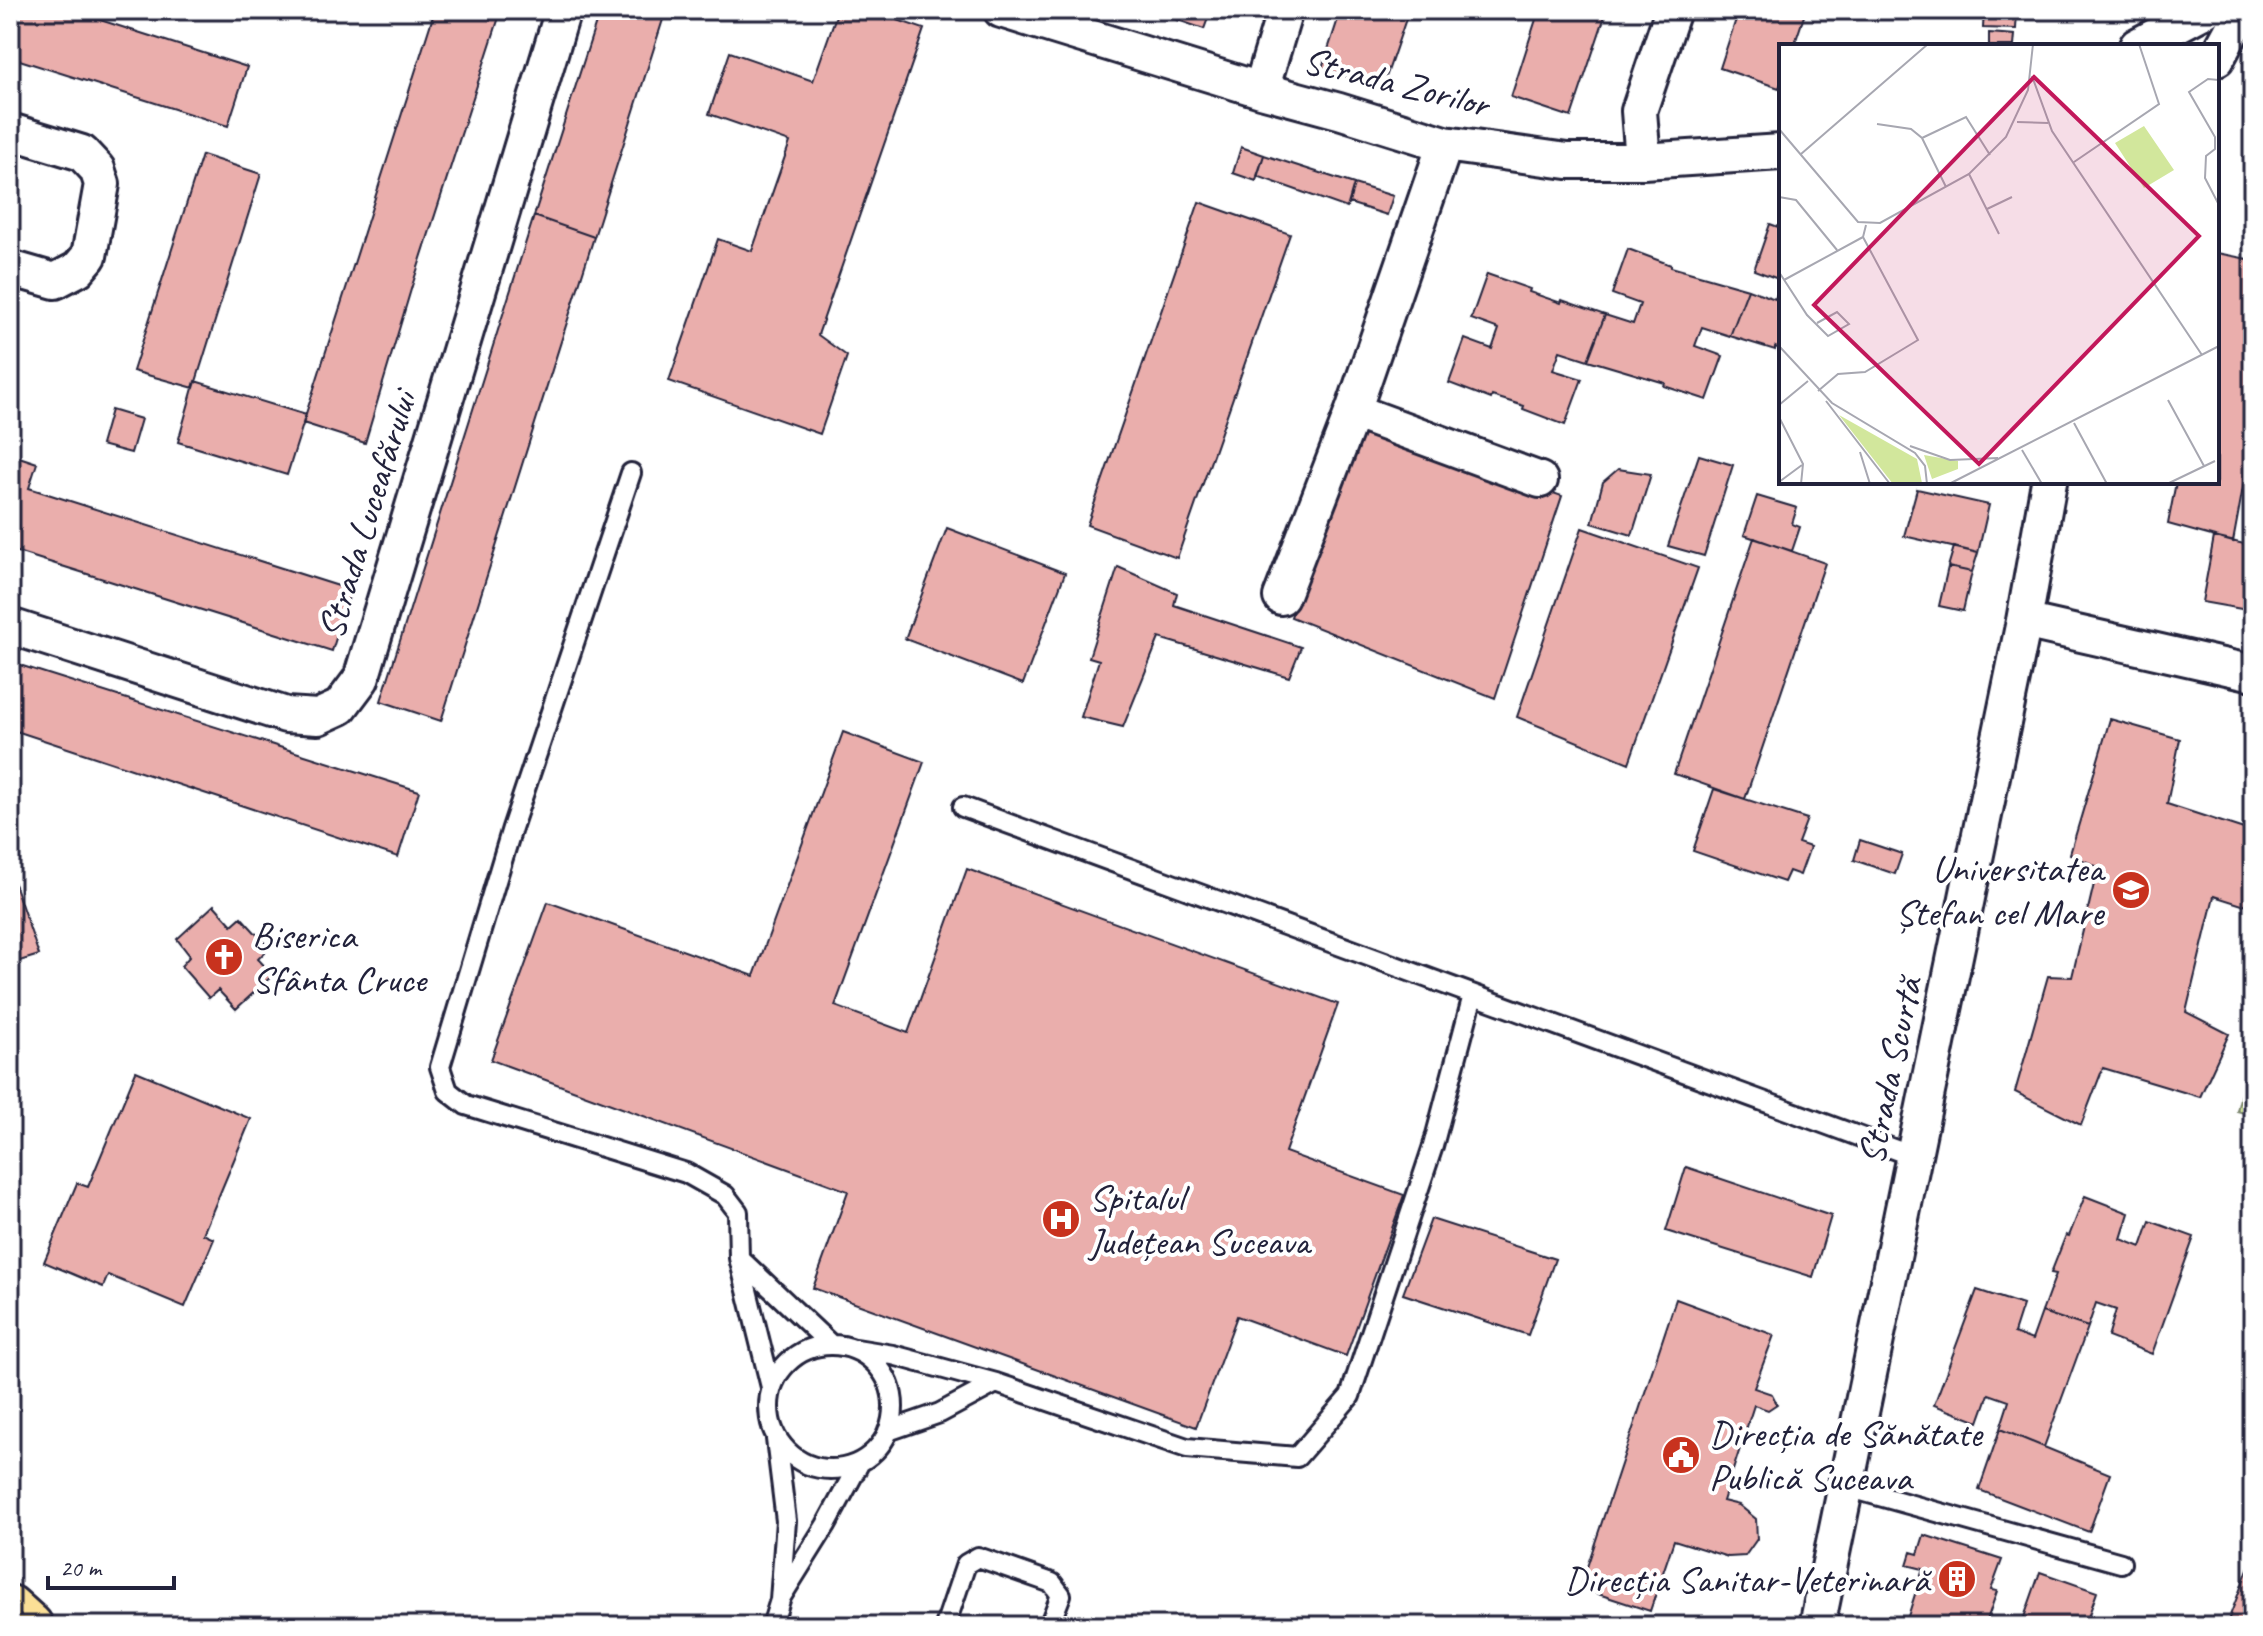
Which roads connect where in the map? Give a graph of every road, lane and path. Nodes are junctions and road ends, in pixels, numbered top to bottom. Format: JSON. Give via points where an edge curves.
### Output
{"nodes":[{"id":1,"x":563,"y":10,"type":"edge"},
{"id":2,"x":1001,"y":10,"type":"edge"},
{"id":3,"x":1285,"y":10,"type":"edge"},
{"id":4,"x":1673,"y":10,"type":"edge"},
{"id":5,"x":2205,"y":10,"type":"edge"},
{"id":6,"x":2243,"y":10,"type":"edge"},
{"id":7,"x":2141,"y":44,"type":"edge"},
{"id":8,"x":2219,"y":54,"type":"edge"},
{"id":9,"x":1261,"y":90,"type":"junction"},
{"id":10,"x":10,"y":131,"type":"edge"},
{"id":11,"x":1445,"y":144,"type":"junction"},
{"id":12,"x":1779,"y":152,"type":"edge"},
{"id":13,"x":1643,"y":161,"type":"junction"},
{"id":14,"x":10,"y":268,"type":"edge"},
{"id":15,"x":1353,"y":411,"type":"junction"},
{"id":16,"x":631,"y":473,"type":"dead end"},
{"id":17,"x":1540,"y":480,"type":"dead end"},
{"id":18,"x":2049,"y":484,"type":"edge"},
{"id":19,"x":1281,"y":597,"type":"dead end"},
{"id":20,"x":2024,"y":621,"type":"junction"},
{"id":21,"x":10,"y":626,"type":"edge"},
{"id":22,"x":2253,"y":673,"type":"edge"},
{"id":23,"x":963,"y":807,"type":"dead end"},
{"id":24,"x":1473,"y":995,"type":"junction"},
{"id":25,"x":1915,"y":1157,"type":"junction"},
{"id":26,"x":739,"y":1258,"type":"junction"},
{"id":27,"x":830,"y":1344,"type":"junction"},
{"id":28,"x":856,"y":1349,"type":"junction"},
{"id":29,"x":996,"y":1383,"type":"junction"},
{"id":30,"x":771,"y":1387,"type":"junction"},
{"id":31,"x":888,"y":1431,"type":"junction"},
{"id":32,"x":776,"y":1438,"type":"junction"},
{"id":33,"x":860,"y":1462,"type":"junction"},
{"id":34,"x":1847,"y":1487,"type":"junction"},
{"id":35,"x":2121,"y":1563,"type":"dead end"},
{"id":36,"x":780,"y":1600,"type":"junction"},
{"id":37,"x":10,"y":1608,"type":"edge"},
{"id":38,"x":30,"y":1626,"type":"edge"},
{"id":39,"x":772,"y":1626,"type":"edge"},
{"id":40,"x":945,"y":1626,"type":"edge"},
{"id":41,"x":1049,"y":1626,"type":"edge"},
{"id":42,"x":1817,"y":1626,"type":"edge"}],
"edges":[{"from":1,"to":21,"type":"street","name":"Strada Luceafărului","via":[[361,679],[340,707],[318,717],[286,715]]},
{"from":2,"to":9,"type":"street","name":"Strada Zorilor"},
{"from":3,"to":9,"type":"street"},
{"from":4,"to":13,"type":"street","via":[[1639,111]]},
{"from":5,"to":7,"type":"street"},
{"from":6,"to":8,"type":"street"},
{"from":9,"to":11,"type":"street","name":"Strada Zorilor"},
{"from":10,"to":14,"type":"street","via":[[82,153],[102,184],[89,256],[78,269],[55,281]]},
{"from":11,"to":13,"type":"street","name":"Strada Zorilor","via":[[1567,161]]},
{"from":11,"to":15,"type":"street"},
{"from":12,"to":13,"type":"street","name":"Strada Zorilor"},
{"from":15,"to":17,"type":"street"},
{"from":15,"to":19,"type":"street"},
{"from":16,"to":26,"type":"lane","via":[[512,828],[440,1067],[448,1091],[466,1105],[686,1173],[725,1195],[738,1212]]},
{"from":18,"to":20,"type":"street","name":"Strada Scurtă"},
{"from":20,"to":22,"type":"street"},
{"from":20,"to":25,"type":"street","name":"Strada Scurtă"},
{"from":23,"to":24,"type":"lane"},
{"from":24,"to":25,"type":"lane"},
{"from":24,"to":29,"type":"lane","via":[[1433,1146],[1350,1396],[1297,1457],[1187,1448]]},
{"from":25,"to":34,"type":"street","name":"Strada Scurtă"},
{"from":26,"to":27,"type":"lane"},
{"from":26,"to":30,"type":"lane"},
{"from":27,"to":28,"type":"lane"},
{"from":27,"to":30,"type":"lane","via":[[794,1357]]},
{"from":28,"to":29,"type":"lane"},
{"from":28,"to":31,"type":"lane","via":[[875,1363],[888,1383],[893,1407]]},
{"from":29,"to":31,"type":"lane","via":[[940,1413]]},
{"from":30,"to":32,"type":"lane","via":[[768,1413]]},
{"from":31,"to":33,"type":"lane"},
{"from":32,"to":33,"type":"lane","via":[[792,1456],[813,1467],[837,1469]]},
{"from":32,"to":36,"type":"lane","via":[[786,1521]]},
{"from":33,"to":36,"type":"lane"},
{"from":34,"to":35,"type":"lane"},
{"from":34,"to":42,"type":"street","name":"Strada Scurtă"},
{"from":36,"to":39,"type":"lane"},
{"from":37,"to":38,"type":"main road"},
{"from":40,"to":41,"type":"lane","via":[[966,1564],[978,1557],[1052,1583],[1061,1595]]}]}
